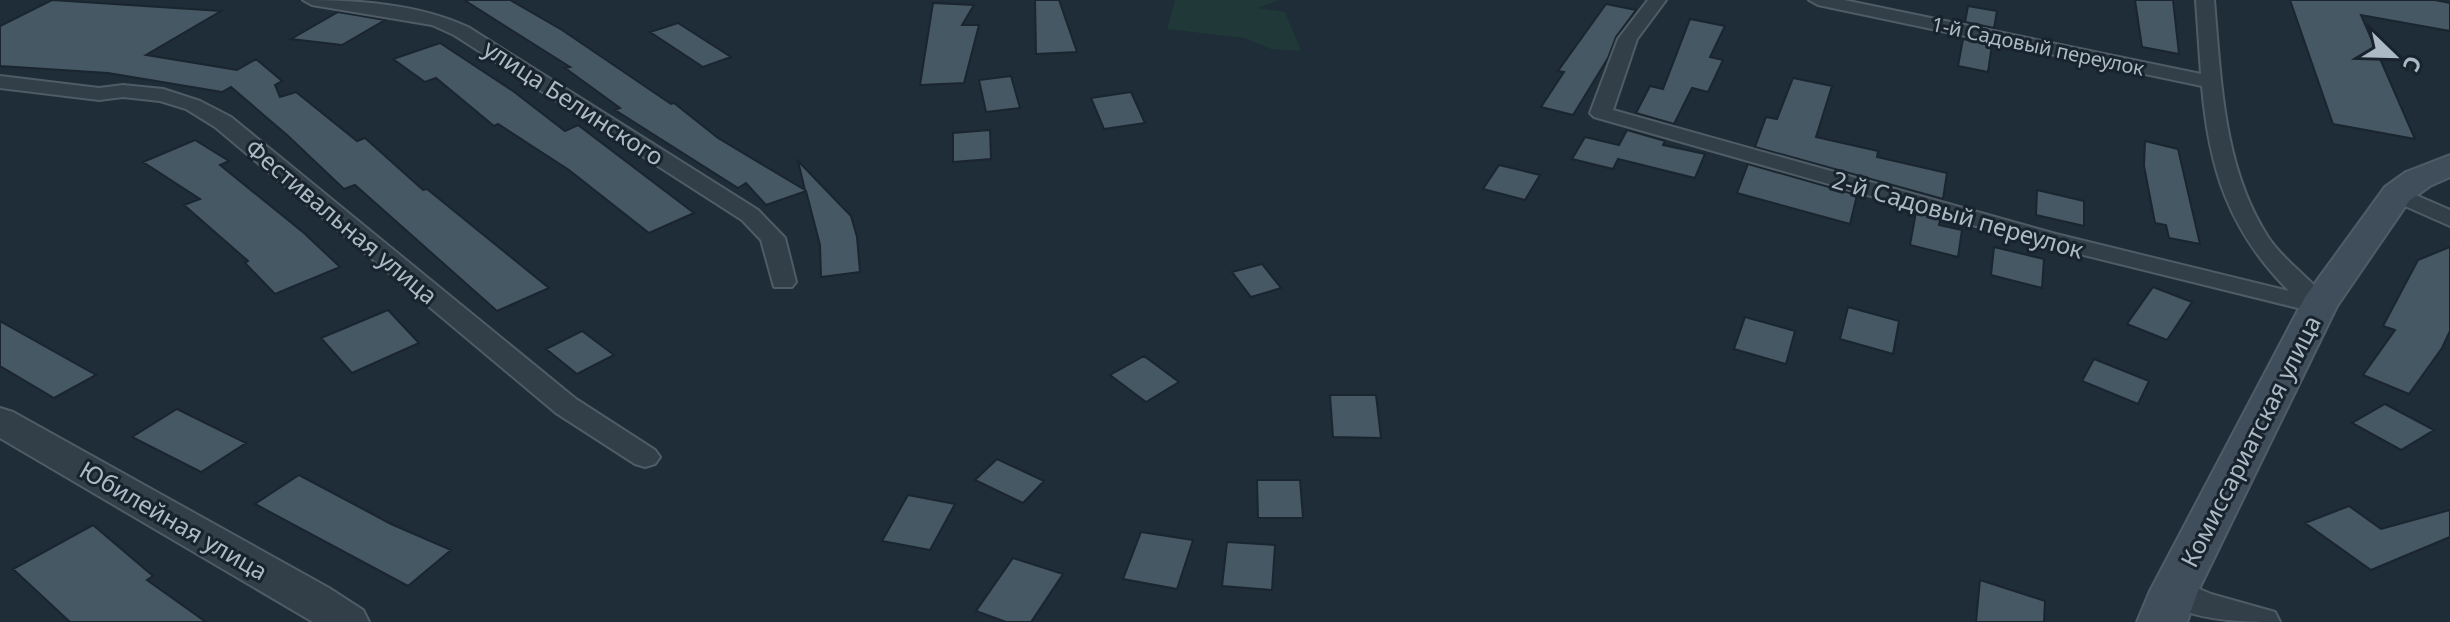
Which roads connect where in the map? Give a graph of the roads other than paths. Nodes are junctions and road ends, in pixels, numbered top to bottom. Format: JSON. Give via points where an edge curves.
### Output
{"nodes":[{"id":1,"x":312,"y":0,"type":"edge"},
{"id":2,"x":1657,"y":0,"type":"edge"},
{"id":3,"x":1818,"y":0,"type":"edge"},
{"id":4,"x":2205,"y":0,"type":"edge"},
{"id":5,"x":0,"y":82,"type":"edge"},
{"id":6,"x":2211,"y":82,"type":"junction"},
{"id":7,"x":2450,"y":165,"type":"edge"},
{"id":8,"x":2397,"y":194,"type":"junction"},
{"id":9,"x":2450,"y":219,"type":"edge"},
{"id":10,"x":783,"y":282,"type":"dead end"},
{"id":11,"x":2318,"y":305,"type":"junction"},
{"id":12,"x":0,"y":421,"type":"edge"},
{"id":13,"x":645,"y":457,"type":"dead end"},
{"id":14,"x":2168,"y":607,"type":"edge"},
{"id":15,"x":347,"y":622,"type":"edge"},
{"id":16,"x":2263,"y":622,"type":"edge"}],
"edges":[{"from":1,"to":10,"type":"street","name":"улица Белинского","via":[[437,20],[486,44],[750,215],[773,238]]},
{"from":2,"to":11,"type":"street","name":"2-й Садовый переулок","via":[[1628,39],[1601,113],[2018,232]]},
{"from":3,"to":6,"type":"street","name":"1-й Садовый переулок"},
{"from":4,"to":6,"type":"street","name":"Комиссариатская улица"},
{"from":5,"to":13,"type":"street","name":"Фестивальная улица","via":[[99,94],[163,95],[223,122],[566,406]]},
{"from":6,"to":11,"type":"street","name":"Комиссариатская улица","via":[[2231,191],[2260,243]]},
{"from":7,"to":8,"type":"main road"},
{"from":8,"to":9,"type":"street"},
{"from":8,"to":11,"type":"main road"},
{"from":11,"to":14,"type":"main road","name":"Комиссариатская улица"},
{"from":12,"to":15,"type":"street","name":"Юбилейная улица"},
{"from":14,"to":16,"type":"street","via":[[2202,604]]}]}
